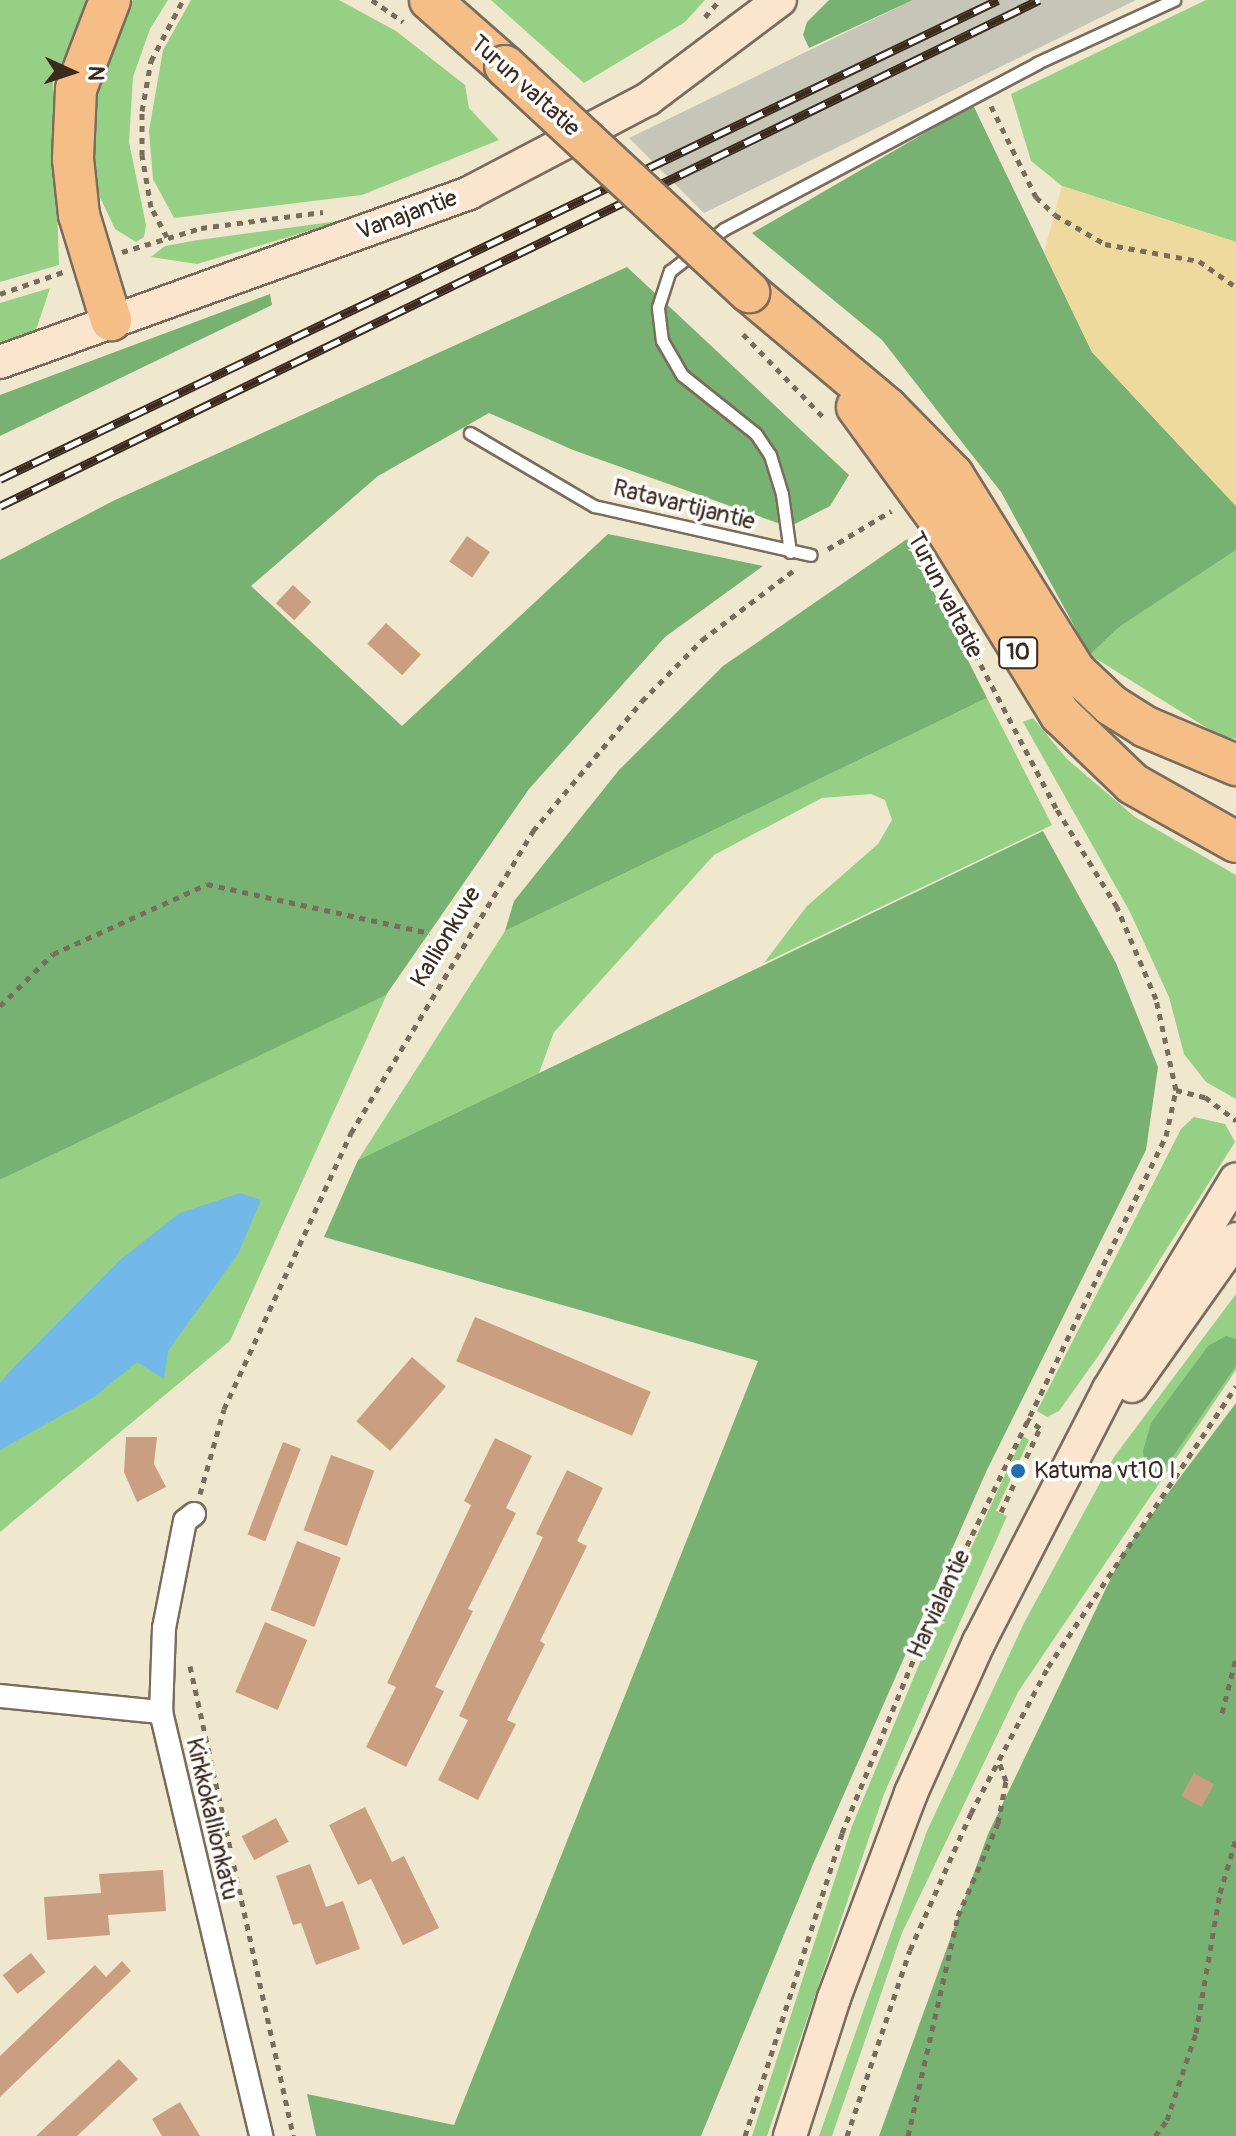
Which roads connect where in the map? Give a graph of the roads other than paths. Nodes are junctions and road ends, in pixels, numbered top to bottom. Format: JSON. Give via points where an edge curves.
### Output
{"nodes":[{"id":1,"x":110,"y":0,"type":"edge"},
{"id":2,"x":430,"y":0,"type":"edge"},
{"id":3,"x":780,"y":0,"type":"edge"},
{"id":4,"x":1174,"y":0,"type":"edge"},
{"id":5,"x":111,"y":320,"type":"junction"},
{"id":6,"x":796,"y":335,"type":"junction"},
{"id":7,"x":0,"y":362,"type":"edge"},
{"id":8,"x":470,"y":433,"type":"dead end"},
{"id":9,"x":790,"y":552,"type":"junction"},
{"id":10,"x":811,"y":555,"type":"road end"},
{"id":11,"x":1236,"y":765,"type":"edge"},
{"id":12,"x":1236,"y":842,"type":"edge"},
{"id":13,"x":1236,"y":1179,"type":"edge"},
{"id":14,"x":1236,"y":1239,"type":"edge"},
{"id":15,"x":1049,"y":1508,"type":"junction"},
{"id":16,"x":194,"y":1514,"type":"road end"},
{"id":17,"x":0,"y":1696,"type":"edge"},
{"id":18,"x":161,"y":1712,"type":"junction"},
{"id":19,"x":261,"y":2136,"type":"edge"},
{"id":20,"x":790,"y":2136,"type":"edge"}],
"edges":[{"from":1,"to":5,"type":"highway","via":[[76,89],[73,159],[79,215]]},
{"from":2,"to":6,"type":"highway","name":"Turun valtatie","number":"10","bridge":true,"via":[[505,66],[743,309]]},
{"from":3,"to":5,"type":"main road","name":"Vanajantie","via":[[648,99],[469,193]]},
{"from":4,"to":9,"type":"lane","via":[[984,92],[724,229],[670,271],[657,318],[667,352],[682,375],[756,434],[770,455]]},
{"from":5,"to":7,"type":"main road","name":"Vanajantie"},
{"from":6,"to":11,"type":"highway","name":"Turun valtatie","number":"10","via":[[887,408],[953,475],[1075,671],[1111,705],[1146,727]]},
{"from":6,"to":12,"type":"highway","name":"Turun valtatie","number":"10","via":[[900,462],[1060,714],[1133,784]]},
{"from":8,"to":9,"type":"lane","name":"Ratavartijantie","via":[[594,506]]},
{"from":9,"to":10,"type":"lane","name":"Ratavartijantie"},
{"from":13,"to":15,"type":"main road","via":[[1141,1332]]},
{"from":14,"to":15,"type":"main road"},
{"from":15,"to":20,"type":"main road","via":[[979,1642],[911,1793],[834,1998]]},
{"from":16,"to":18,"type":"street","name":"Kirkkokallionkatu","via":[[185,1521],[164,1628]]},
{"from":17,"to":18,"type":"street"},
{"from":18,"to":19,"type":"street","name":"Kirkkokallionkatu"}]}
